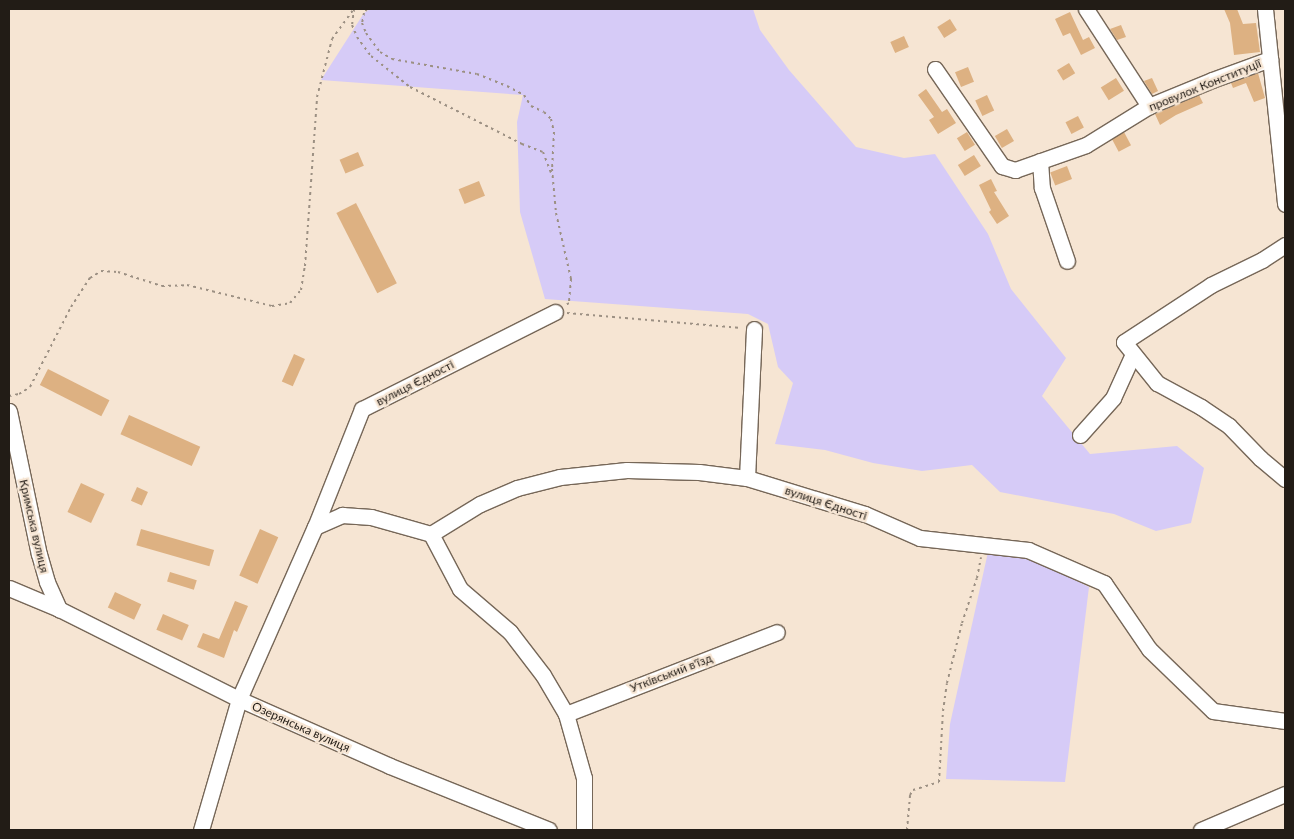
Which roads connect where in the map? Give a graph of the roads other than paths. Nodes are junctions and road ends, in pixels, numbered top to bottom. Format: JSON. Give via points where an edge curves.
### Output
{"nodes":[{"id":1,"x":1086,"y":9,"type":"edge"},
{"id":2,"x":1265,"y":9,"type":"edge"},
{"id":3,"x":1270,"y":59,"type":"junction"},
{"id":4,"x":936,"y":69,"type":"dead end"},
{"id":5,"x":1149,"y":106,"type":"junction"},
{"id":6,"x":1040,"y":161,"type":"junction"},
{"id":7,"x":1285,"y":204,"type":"edge"},
{"id":8,"x":1285,"y":245,"type":"edge"},
{"id":9,"x":1067,"y":261,"type":"dead end"},
{"id":10,"x":555,"y":312,"type":"road end"},
{"id":11,"x":754,"y":330,"type":"road end"},
{"id":12,"x":1133,"y":354,"type":"junction"},
{"id":13,"x":9,"y":411,"type":"edge"},
{"id":14,"x":1080,"y":435,"type":"dead end"},
{"id":15,"x":747,"y":478,"type":"junction"},
{"id":16,"x":1285,"y":480,"type":"edge"},
{"id":17,"x":315,"y":527,"type":"junction"},
{"id":18,"x":431,"y":534,"type":"junction"},
{"id":19,"x":9,"y":588,"type":"edge"},
{"id":20,"x":59,"y":609,"type":"junction"},
{"id":21,"x":776,"y":632,"type":"dead end"},
{"id":22,"x":238,"y":700,"type":"junction"},
{"id":23,"x":566,"y":714,"type":"junction"},
{"id":24,"x":1285,"y":721,"type":"edge"},
{"id":25,"x":1285,"y":794,"type":"edge"},
{"id":26,"x":511,"y":823,"type":"edge"},
{"id":27,"x":201,"y":830,"type":"edge"},
{"id":28,"x":549,"y":830,"type":"edge"},
{"id":29,"x":584,"y":830,"type":"edge"},
{"id":30,"x":1201,"y":830,"type":"edge"}],
"edges":[{"from":1,"to":5,"type":"street"},
{"from":2,"to":3,"type":"street"},
{"from":3,"to":5,"type":"street","name":"провулок Конституції"},
{"from":3,"to":7,"type":"street"},
{"from":4,"to":6,"type":"street","name":"провулок Конституції","via":[[1002,166],[1016,170]]},
{"from":5,"to":6,"type":"street","name":"провулок Конституції","via":[[1086,145]]},
{"from":6,"to":9,"type":"street","via":[[1042,188]]},
{"from":8,"to":12,"type":"street","via":[[1211,286],[1124,342]]},
{"from":10,"to":17,"type":"street","name":"вулиця Єдності","via":[[362,409]]},
{"from":11,"to":15,"type":"street"},
{"from":12,"to":14,"type":"street","via":[[1113,398]]},
{"from":12,"to":16,"type":"street","via":[[1157,383],[1229,426]]},
{"from":13,"to":20,"type":"street","name":"Кримська вулиця","via":[[39,554]]},
{"from":15,"to":18,"type":"street","name":"вулиця Єдності","via":[[699,472],[627,470],[560,477],[517,488],[487,501]]},
{"from":15,"to":24,"type":"street","name":"вулиця Єдності","via":[[865,514],[920,538],[1028,550],[1104,583],[1149,649],[1213,711]]},
{"from":17,"to":18,"type":"street","via":[[342,515],[371,517]]},
{"from":17,"to":22,"type":"street","name":"вулиця Єдності"},
{"from":18,"to":23,"type":"street","via":[[460,589],[510,632],[543,675]]},
{"from":19,"to":20,"type":"street","name":"Озерянська вулиця"},
{"from":20,"to":22,"type":"street","name":"Озерянська вулиця"},
{"from":21,"to":23,"type":"street","name":"Утківський в'їзд"},
{"from":22,"to":26,"type":"street","name":"Озерянська вулиця"},
{"from":22,"to":27,"type":"street","name":"вулиця Єдності"},
{"from":23,"to":29,"type":"street","via":[[584,778]]},
{"from":25,"to":30,"type":"street"},
{"from":26,"to":28,"type":"street","name":"Озерянська вулиця"}]}
